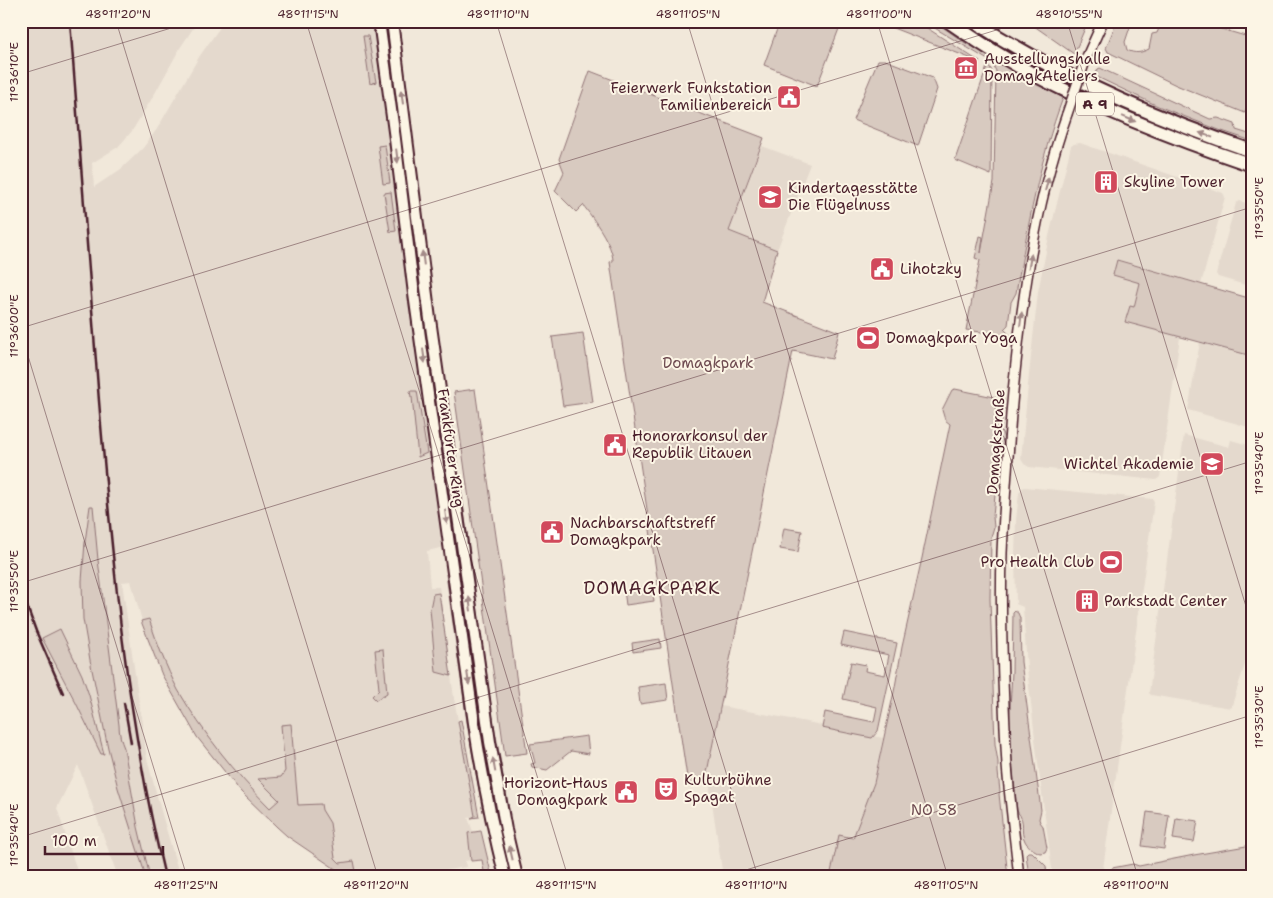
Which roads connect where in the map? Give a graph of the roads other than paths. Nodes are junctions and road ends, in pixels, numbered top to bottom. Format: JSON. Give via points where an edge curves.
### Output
{"nodes":[{"id":1,"x":379,"y":21,"type":"edge"},
{"id":2,"x":392,"y":21,"type":"edge"},
{"id":3,"x":948,"y":21,"type":"edge"},
{"id":4,"x":973,"y":21,"type":"edge"},
{"id":5,"x":1103,"y":21,"type":"edge"},
{"id":6,"x":1252,"y":151,"type":"edge"},
{"id":7,"x":1252,"y":165,"type":"edge"},
{"id":8,"x":505,"y":877,"type":"edge"},
{"id":9,"x":517,"y":877,"type":"edge"},
{"id":10,"x":1019,"y":877,"type":"edge"}],
"edges":[{"from":1,"to":8,"type":"main road","name":"Frankfurter Ring","one_way":true,"via":[[481,771]]},
{"from":9,"to":2,"type":"main road","name":"Frankfurter Ring","one_way":true,"via":[[486,717]]},
{"from":3,"to":7,"type":"highway","number":"A 9","one_way":true,"via":[[1029,72],[1086,100],[1127,119]]},
{"from":6,"to":4,"type":"highway","number":"A 9","one_way":true,"via":[[1167,120],[1091,87]]},
{"from":10,"to":5,"type":"street","name":"Domagkstraße","one_way":true,"bridge":true,"via":[[1007,766],[1002,605],[1006,476],[1014,382],[1024,290],[1044,192],[1066,114]]}]}
